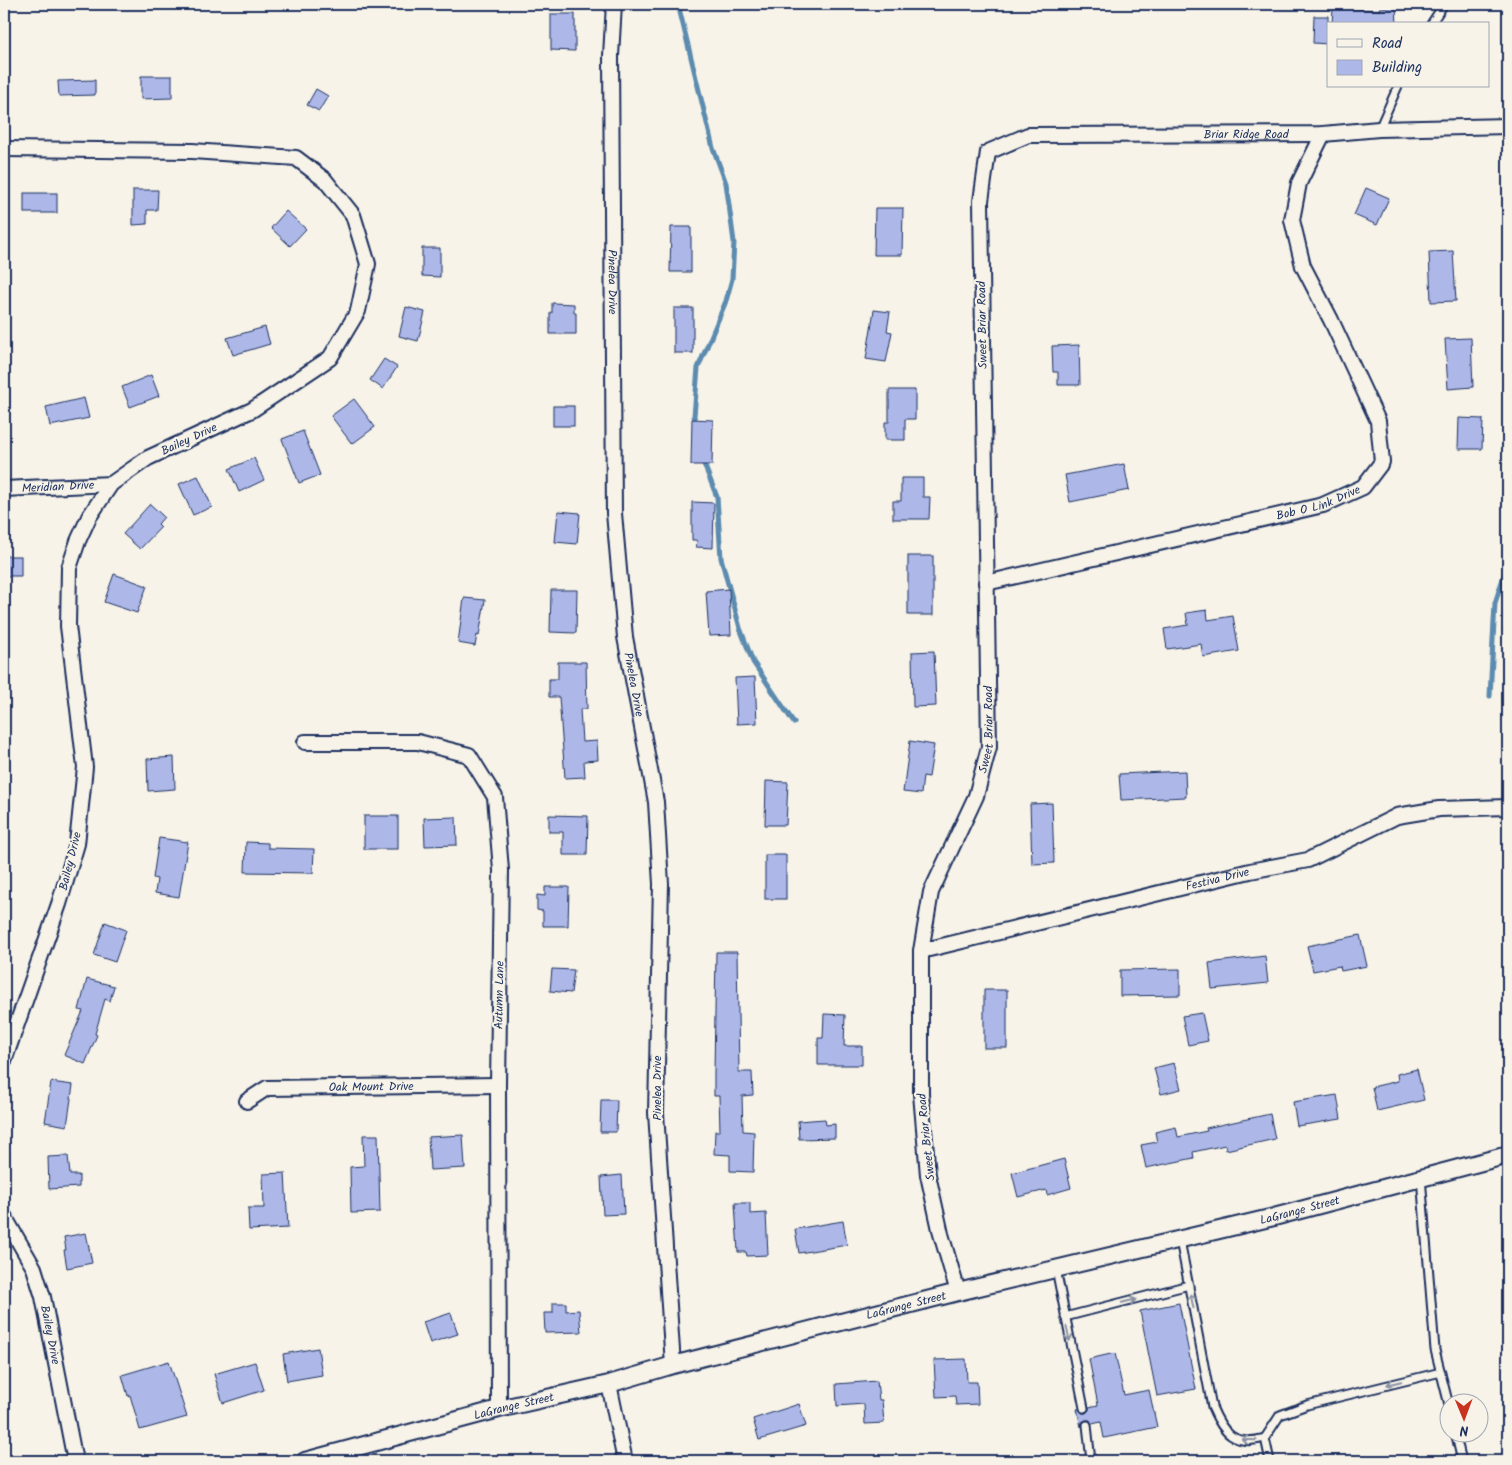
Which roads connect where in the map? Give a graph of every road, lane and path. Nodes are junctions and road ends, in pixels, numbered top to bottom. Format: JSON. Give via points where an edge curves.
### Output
{"nodes":[{"id":1,"x":614,"y":4,"type":"edge"},
{"id":2,"x":1444,"y":4,"type":"edge"},
{"id":3,"x":1432,"y":22,"type":"edge"},
{"id":4,"x":1397,"y":88,"type":"edge"},
{"id":5,"x":1508,"y":126,"type":"edge"},
{"id":6,"x":1379,"y":129,"type":"junction"},
{"id":7,"x":1323,"y":134,"type":"junction"},
{"id":8,"x":4,"y":149,"type":"edge"},
{"id":9,"x":988,"y":152,"type":"joint"},
{"id":10,"x":111,"y":484,"type":"junction"},
{"id":11,"x":4,"y":489,"type":"edge"},
{"id":12,"x":986,"y":583,"type":"junction"},
{"id":13,"x":305,"y":742,"type":"dead end"},
{"id":14,"x":1508,"y":807,"type":"edge"},
{"id":15,"x":921,"y":950,"type":"junction"},
{"id":16,"x":4,"y":1061,"type":"edge"},
{"id":17,"x":498,"y":1085,"type":"junction"},
{"id":18,"x":247,"y":1102,"type":"dead end"},
{"id":19,"x":1508,"y":1155,"type":"edge"},
{"id":20,"x":1421,"y":1177,"type":"junction"},
{"id":21,"x":4,"y":1216,"type":"edge"},
{"id":22,"x":1180,"y":1240,"type":"junction"},
{"id":23,"x":1056,"y":1268,"type":"junction"},
{"id":24,"x":1188,"y":1285,"type":"junction"},
{"id":25,"x":958,"y":1292,"type":"junction"},
{"id":26,"x":1065,"y":1317,"type":"junction"},
{"id":27,"x":673,"y":1365,"type":"junction"},
{"id":28,"x":1441,"y":1372,"type":"junction"},
{"id":29,"x":609,"y":1384,"type":"junction"},
{"id":30,"x":1446,"y":1392,"type":"edge"},
{"id":31,"x":1084,"y":1408,"type":"dead end"},
{"id":32,"x":499,"y":1409,"type":"junction"},
{"id":33,"x":1087,"y":1425,"type":"dead end"},
{"id":34,"x":1265,"y":1438,"type":"junction"},
{"id":35,"x":1457,"y":1442,"type":"edge"},
{"id":36,"x":75,"y":1461,"type":"edge"},
{"id":37,"x":305,"y":1461,"type":"edge"},
{"id":38,"x":625,"y":1461,"type":"edge"},
{"id":39,"x":1091,"y":1461,"type":"edge"},
{"id":40,"x":1270,"y":1461,"type":"edge"},
{"id":41,"x":1462,"y":1461,"type":"edge"}],
"edges":[{"from":1,"to":27,"type":"street","name":"Pinelea Drive","via":[[611,56],[614,513],[625,637],[656,802],[661,884],[656,1113]]},
{"from":2,"to":3,"type":"lane"},
{"from":4,"to":6,"type":"lane"},
{"from":5,"to":6,"type":"street","name":"Briar Ridge Road"},
{"from":6,"to":7,"type":"street","name":"Briar Ridge Road"},
{"from":7,"to":9,"type":"street","name":"Briar Ridge Road","via":[[1028,135]]},
{"from":7,"to":12,"type":"street","name":"Bob O Link Drive","via":[[1299,183],[1292,220],[1303,266],[1378,422],[1382,462],[1364,487],[1324,505]]},
{"from":8,"to":10,"type":"street","name":"Bailey Drive","via":[[192,151],[296,158],[325,180],[353,215],[368,264],[358,311],[330,358],[252,410],[148,458]]},
{"from":9,"to":12,"type":"street","name":"Sweet Briar Road","via":[[980,201]]},
{"from":10,"to":11,"type":"street","name":"Meridian Drive"},
{"from":10,"to":16,"type":"street","name":"Bailey Drive","via":[[89,517],[69,568],[68,626],[85,767],[78,844]]},
{"from":12,"to":15,"type":"street","name":"Sweet Briar Road","via":[[989,746],[976,796],[931,892]]},
{"from":13,"to":17,"type":"street","name":"Autumn Lane","via":[[418,742],[469,755],[496,797],[501,870]]},
{"from":14,"to":15,"type":"street","name":"Festiva Drive","via":[[1439,808],[1397,816],[1308,860]]},
{"from":15,"to":25,"type":"street","name":"Sweet Briar Road","via":[[921,1094],[928,1175]]},
{"from":17,"to":18,"type":"street","name":"Oak Mount Drive","via":[[267,1088]]},
{"from":17,"to":32,"type":"street","name":"Autumn Lane"},
{"from":19,"to":20,"type":"street","name":"LaGrange Street"},
{"from":20,"to":22,"type":"street","name":"LaGrange Street"},
{"from":20,"to":28,"type":"lane","via":[[1435,1350]]},
{"from":21,"to":36,"type":"street","name":"Bailey Drive","via":[[34,1268],[43,1297]]},
{"from":22,"to":23,"type":"street","name":"LaGrange Street"},
{"from":22,"to":24,"type":"lane"},
{"from":23,"to":25,"type":"street","name":"LaGrange Street"},
{"from":23,"to":26,"type":"lane"},
{"from":26,"to":24,"type":"lane","one_way":true},
{"from":34,"to":24,"type":"lane","one_way":true,"via":[[1252,1442],[1232,1438],[1219,1424],[1212,1407]]},
{"from":25,"to":27,"type":"street","name":"LaGrange Street"},
{"from":26,"to":31,"type":"lane","one_way":true},
{"from":27,"to":29,"type":"street","name":"LaGrange Street"},
{"from":28,"to":30,"type":"lane"},
{"from":28,"to":34,"type":"lane","one_way":true,"via":[[1307,1405],[1280,1415]]},
{"from":29,"to":32,"type":"street","name":"LaGrange Street"},
{"from":29,"to":38,"type":"street"},
{"from":32,"to":37,"type":"street","name":"LaGrange Street"},
{"from":33,"to":39,"type":"lane"},
{"from":34,"to":40,"type":"lane"},
{"from":35,"to":41,"type":"lane"}]}
